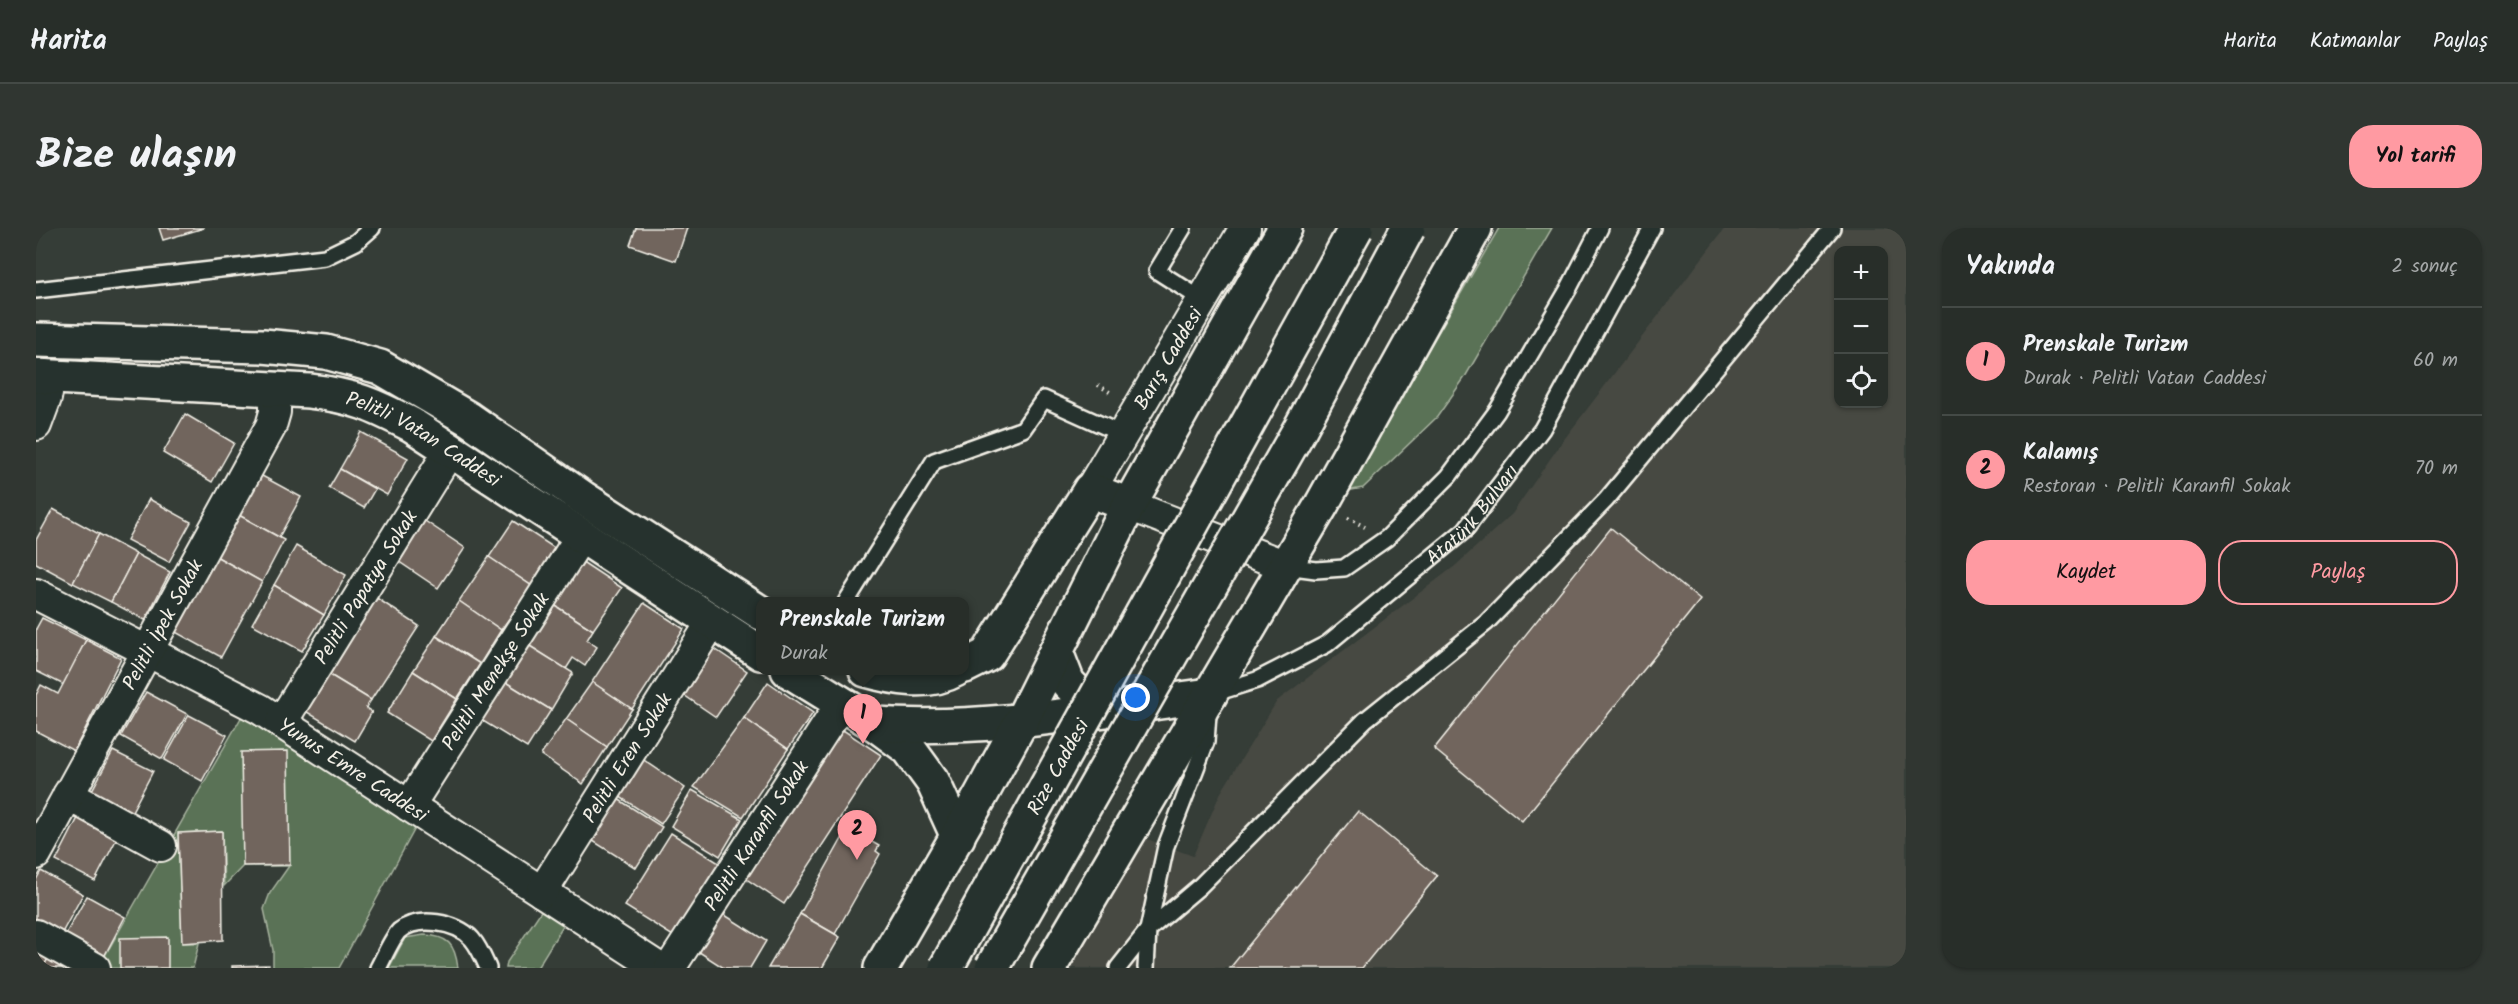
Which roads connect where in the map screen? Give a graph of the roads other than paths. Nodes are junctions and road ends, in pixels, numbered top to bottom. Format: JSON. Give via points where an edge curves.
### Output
{"nodes":[{"id":1,"x":372,"y":228,"type":"edge"},
{"id":2,"x":1183,"y":228,"type":"edge"},
{"id":3,"x":1245,"y":228,"type":"edge"},
{"id":4,"x":1285,"y":228,"type":"edge"},
{"id":5,"x":1356,"y":228,"type":"edge"},
{"id":6,"x":1408,"y":228,"type":"edge"},
{"id":7,"x":1475,"y":228,"type":"edge"},
{"id":8,"x":1600,"y":228,"type":"edge"},
{"id":9,"x":1833,"y":228,"type":"edge"},
{"id":10,"x":1647,"y":232,"type":"edge"},
{"id":11,"x":36,"y":290,"type":"edge"},
{"id":12,"x":1201,"y":299,"type":"junction"},
{"id":13,"x":36,"y":340,"type":"edge"},
{"id":14,"x":43,"y":376,"type":"edge"},
{"id":15,"x":275,"y":390,"type":"junction"},
{"id":16,"x":36,"y":425,"type":"edge"},
{"id":17,"x":1124,"y":435,"type":"junction"},
{"id":18,"x":450,"y":450,"type":"junction"},
{"id":19,"x":1090,"y":490,"type":"junction"},
{"id":20,"x":1129,"y":505,"type":"junction"},
{"id":21,"x":1188,"y":528,"type":"junction"},
{"id":22,"x":581,"y":536,"type":"junction"},
{"id":23,"x":1106,"y":551,"type":"junction"},
{"id":24,"x":1286,"y":566,"type":"junction"},
{"id":25,"x":36,"y":594,"type":"edge"},
{"id":26,"x":849,"y":597,"type":"edge"},
{"id":27,"x":756,"y":610,"type":"edge"},
{"id":28,"x":712,"y":622,"type":"junction"},
{"id":29,"x":147,"y":651,"type":"junction"},
{"id":30,"x":756,"y":651,"type":"edge"},
{"id":31,"x":1056,"y":652,"type":"junction"},
{"id":32,"x":976,"y":660,"type":"edge"},
{"id":33,"x":796,"y":675,"type":"edge"},
{"id":34,"x":883,"y":675,"type":"edge"},
{"id":35,"x":938,"y":675,"type":"edge"},
{"id":36,"x":1210,"y":695,"type":"junction"},
{"id":37,"x":841,"y":704,"type":"junction"},
{"id":38,"x":1096,"y":711,"type":"junction"},
{"id":39,"x":1022,"y":720,"type":"junction"},
{"id":40,"x":281,"y":723,"type":"junction"},
{"id":41,"x":875,"y":724,"type":"junction"},
{"id":42,"x":68,"y":795,"type":"junction"},
{"id":43,"x":410,"y":806,"type":"junction"},
{"id":44,"x":958,"y":837,"type":"junction"},
{"id":45,"x":161,"y":846,"type":"dead end"},
{"id":46,"x":36,"y":855,"type":"edge"},
{"id":47,"x":542,"y":892,"type":"junction"},
{"id":48,"x":1148,"y":930,"type":"junction"},
{"id":49,"x":36,"y":935,"type":"edge"},
{"id":50,"x":95,"y":968,"type":"edge"},
{"id":51,"x":378,"y":968,"type":"edge"},
{"id":52,"x":488,"y":968,"type":"edge"},
{"id":53,"x":659,"y":968,"type":"edge"},
{"id":54,"x":670,"y":968,"type":"edge"},
{"id":55,"x":880,"y":968,"type":"edge"},
{"id":56,"x":945,"y":968,"type":"edge"},
{"id":57,"x":992,"y":968,"type":"edge"},
{"id":58,"x":1049,"y":968,"type":"edge"},
{"id":59,"x":1118,"y":968,"type":"edge"},
{"id":60,"x":1146,"y":968,"type":"edge"}],
"edges":[{"from":1,"to":11,"type":"lane","via":[[356,242],[325,257]]},
{"from":2,"to":12,"type":"lane","via":[[1157,272]]},
{"from":3,"to":12,"type":"street","name":"Barış Caddesi"},
{"from":4,"to":20,"type":"main road"},
{"from":5,"to":56,"type":"main road","name":"Rize Caddesi","bridge":true},
{"from":6,"to":57,"type":"main road","bridge":true,"via":[[1301,427]]},
{"from":7,"to":24,"type":"main road"},
{"from":8,"to":24,"type":"lane","name":"Atatürk Bulvarı","via":[[1497,411],[1449,476],[1387,538],[1344,568]]},
{"from":9,"to":48,"type":"lane","via":[[1606,501],[1486,623],[1365,720],[1200,886]]},
{"from":10,"to":36,"type":"lane","name":"Atatürk Bulvarı","via":[[1542,429],[1466,530],[1328,644],[1257,680]]},
{"from":12,"to":17,"type":"street","name":"Barış Caddesi"},
{"from":13,"to":27,"type":"main road","name":"Pelitli Vatan Caddesi","via":[[263,346],[326,352],[380,367],[469,419]]},
{"from":14,"to":15,"type":"main road","name":"Pelitli Vatan Caddesi"},
{"from":14,"to":16,"type":"street","via":[[46,398]]},
{"from":15,"to":18,"type":"main road","name":"Pelitli Vatan Caddesi","via":[[342,395],[369,403]]},
{"from":15,"to":29,"type":"street","name":"Pelitli İpek Sokak","via":[[271,426]]},
{"from":17,"to":19,"type":"street","name":"Barış Caddesi"},
{"from":17,"to":26,"type":"lane","via":[[1044,399],[1023,429],[934,461]]},
{"from":18,"to":22,"type":"main road","name":"Pelitli Vatan Caddesi"},
{"from":18,"to":40,"type":"street","name":"Pelitli Papatya Sokak"},
{"from":19,"to":20,"type":"main road"},
{"from":19,"to":32,"type":"main road"},
{"from":20,"to":21,"type":"street"},
{"from":20,"to":23,"type":"main road"},
{"from":21,"to":23,"type":"street","via":[[1148,528]]},
{"from":21,"to":24,"type":"street","name":"Atatürk Bulvarı"},
{"from":22,"to":28,"type":"main road","name":"Pelitli Vatan Caddesi"},
{"from":22,"to":43,"type":"street","name":"Pelitli Menekşe Sokak"},
{"from":23,"to":31,"type":"main road"},
{"from":24,"to":36,"type":"main road"},
{"from":25,"to":29,"type":"street","name":"Yunus Emre Caddesi"},
{"from":28,"to":30,"type":"main road","name":"Pelitli Vatan Caddesi"},
{"from":28,"to":47,"type":"street","name":"Pelitli Eren Sokak"},
{"from":29,"to":40,"type":"street","name":"Yunus Emre Caddesi"},
{"from":29,"to":42,"type":"street","name":"Pelitli İpek Sokak"},
{"from":31,"to":38,"type":"main road","via":[[1068,683]]},
{"from":31,"to":39,"type":"main road"},
{"from":33,"to":37,"type":"main road"},
{"from":34,"to":35,"type":"main road","via":[[924,679]]},
{"from":36,"to":38,"type":"main road"},
{"from":36,"to":48,"type":"lane","via":[[1206,742],[1166,846]]},
{"from":36,"to":58,"type":"main road"},
{"from":37,"to":41,"type":"main road"},
{"from":37,"to":54,"type":"street","name":"Pelitli Karanfil Sokak"},
{"from":38,"to":39,"type":"main road"},
{"from":39,"to":41,"type":"main road","via":[[923,727]]},
{"from":39,"to":44,"type":"main road"},
{"from":40,"to":43,"type":"street","name":"Yunus Emre Caddesi"},
{"from":41,"to":44,"type":"main road","via":[[909,749],[933,782]]},
{"from":42,"to":45,"type":"street"},
{"from":42,"to":46,"type":"street","name":"Pelitli İpek Sokak"},
{"from":43,"to":47,"type":"street","name":"Yunus Emre Caddesi"},
{"from":44,"to":55,"type":"main road"},
{"from":47,"to":53,"type":"street","name":"Yunus Emre Caddesi"},
{"from":48,"to":59,"type":"lane"},
{"from":48,"to":60,"type":"lane"},
{"from":49,"to":50,"type":"street"},
{"from":51,"to":52,"type":"lane","via":[[399,931],[435,921],[472,939]]}]}
